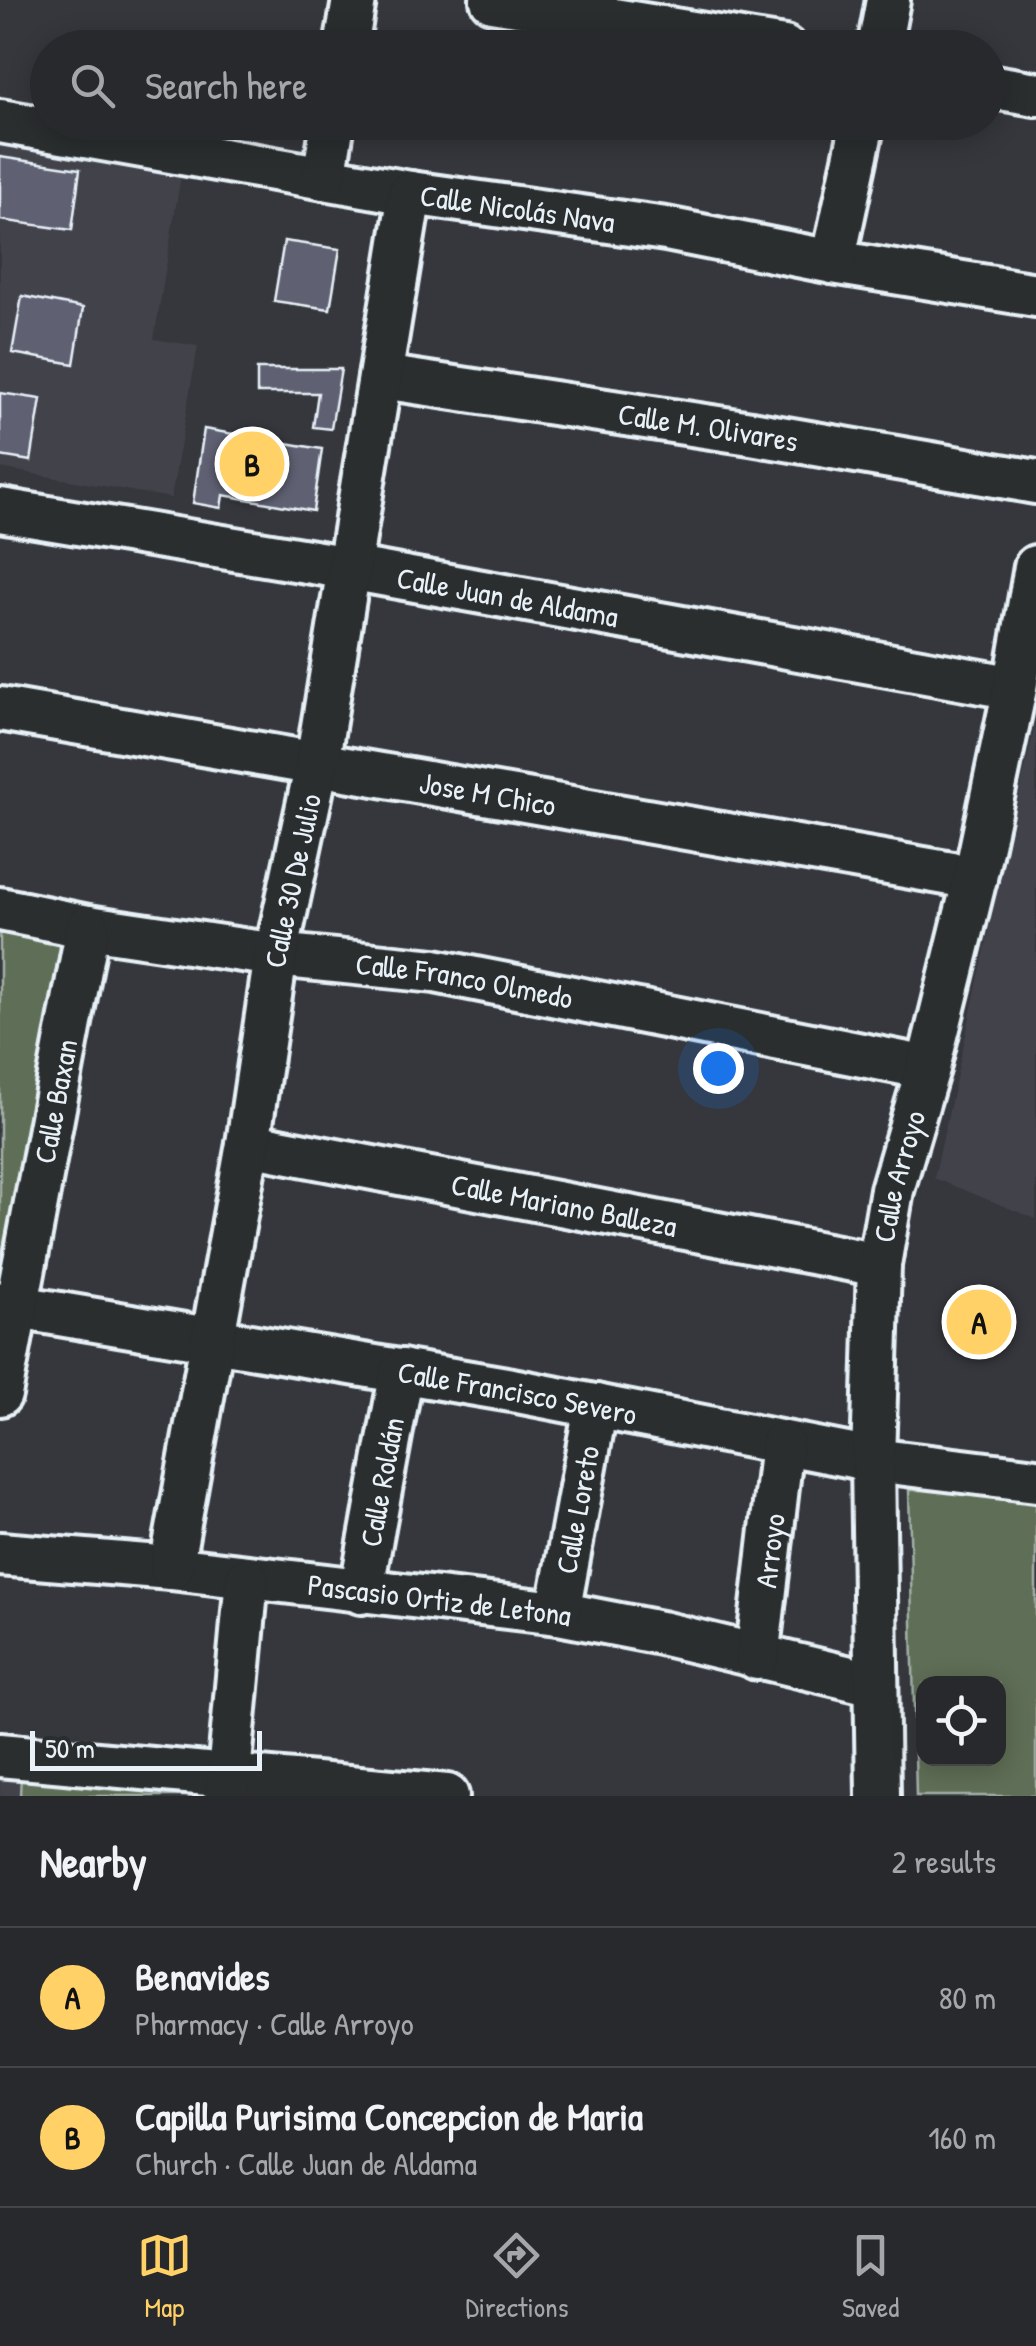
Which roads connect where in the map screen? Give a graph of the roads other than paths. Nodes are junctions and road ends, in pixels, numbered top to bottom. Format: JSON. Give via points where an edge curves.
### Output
{"nodes":[{"id":1,"x":354,"y":0,"type":"edge"},
{"id":2,"x":492,"y":0,"type":"edge"},
{"id":3,"x":888,"y":0,"type":"edge"},
{"id":4,"x":349,"y":30,"type":"edge"},
{"id":5,"x":674,"y":30,"type":"edge"},
{"id":6,"x":882,"y":30,"type":"edge"},
{"id":7,"x":1006,"y":89,"type":"edge"},
{"id":8,"x":1036,"y":94,"type":"edge"},
{"id":9,"x":0,"y":120,"type":"edge"},
{"id":10,"x":30,"y":125,"type":"edge"},
{"id":11,"x":112,"y":140,"type":"edge"},
{"id":12,"x":330,"y":140,"type":"edge"},
{"id":13,"x":859,"y":140,"type":"edge"},
{"id":14,"x":324,"y":178,"type":"junction"},
{"id":15,"x":410,"y":194,"type":"junction"},
{"id":16,"x":833,"y":262,"type":"junction"},
{"id":17,"x":1036,"y":295,"type":"edge"},
{"id":18,"x":382,"y":377,"type":"junction"},
{"id":19,"x":1036,"y":482,"type":"edge"},
{"id":20,"x":0,"y":510,"type":"edge"},
{"id":21,"x":1036,"y":567,"type":"edge"},
{"id":22,"x":349,"y":568,"type":"junction"},
{"id":23,"x":1015,"y":688,"type":"junction"},
{"id":24,"x":0,"y":709,"type":"edge"},
{"id":25,"x":317,"y":764,"type":"junction"},
{"id":26,"x":975,"y":878,"type":"junction"},
{"id":27,"x":0,"y":909,"type":"edge"},
{"id":28,"x":88,"y":926,"type":"junction"},
{"id":29,"x":276,"y":955,"type":"junction"},
{"id":30,"x":928,"y":1068,"type":"junction"},
{"id":31,"x":248,"y":1144,"type":"junction"},
{"id":32,"x":880,"y":1265,"type":"junction"},
{"id":33,"x":8,"y":1305,"type":"edge"},
{"id":34,"x":211,"y":1339,"type":"junction"},
{"id":35,"x":402,"y":1370,"type":"junction"},
{"id":36,"x":0,"y":1394,"type":"edge"},
{"id":37,"x":596,"y":1406,"type":"junction"},
{"id":38,"x":782,"y":1444,"type":"junction"},
{"id":39,"x":873,"y":1460,"type":"junction"},
{"id":40,"x":1036,"y":1480,"type":"edge"},
{"id":41,"x":0,"y":1554,"type":"edge"},
{"id":42,"x":171,"y":1568,"type":"junction"},
{"id":43,"x":247,"y":1579,"type":"junction"},
{"id":44,"x":361,"y":1592,"type":"junction"},
{"id":45,"x":558,"y":1613,"type":"junction"},
{"id":46,"x":757,"y":1658,"type":"junction"},
{"id":47,"x":875,"y":1684,"type":"junction"},
{"id":48,"x":0,"y":1755,"type":"edge"},
{"id":49,"x":228,"y":1786,"type":"edge"},
{"id":50,"x":447,"y":1796,"type":"edge"},
{"id":51,"x":878,"y":1796,"type":"edge"}],
"edges":[{"from":1,"to":4,"type":"street"},
{"from":2,"to":5,"type":"street"},
{"from":3,"to":6,"type":"street"},
{"from":7,"to":8,"type":"street"},
{"from":9,"to":10,"type":"street","name":"Calle Nicolás Nava"},
{"from":11,"to":14,"type":"street","name":"Calle Nicolás Nava"},
{"from":12,"to":14,"type":"street"},
{"from":13,"to":16,"type":"street"},
{"from":14,"to":15,"type":"street","name":"Calle Nicolás Nava"},
{"from":15,"to":16,"type":"street","name":"Calle Nicolás Nava","via":[[666,230]]},
{"from":15,"to":18,"type":"street","name":"Calle 30 De Julio"},
{"from":16,"to":17,"type":"street","name":"Calle Nicolás Nava"},
{"from":18,"to":19,"type":"street","name":"Calle M. Olivares"},
{"from":18,"to":22,"type":"street","name":"Calle 30 De Julio"},
{"from":20,"to":22,"type":"street","name":"Calle Juan de Aldama"},
{"from":21,"to":23,"type":"street","name":"Calle Arroyo"},
{"from":22,"to":23,"type":"street","name":"Calle Juan de Aldama"},
{"from":22,"to":25,"type":"street","name":"Calle 30 De Julio"},
{"from":23,"to":26,"type":"street","name":"Calle Arroyo"},
{"from":24,"to":25,"type":"street","name":"Jose M Chico"},
{"from":25,"to":26,"type":"street","name":"Jose M Chico"},
{"from":25,"to":29,"type":"street","name":"Calle 30 De Julio"},
{"from":26,"to":30,"type":"street","name":"Calle Arroyo"},
{"from":27,"to":28,"type":"street","name":"Calle Franco Olmedo"},
{"from":28,"to":29,"type":"street","name":"Calle Franco Olmedo"},
{"from":28,"to":33,"type":"street","name":"Calle Baxan"},
{"from":29,"to":30,"type":"street","name":"Calle Franco Olmedo","via":[[435,971]]},
{"from":29,"to":31,"type":"street","name":"Calle 30 De Julio"},
{"from":30,"to":32,"type":"street","name":"Calle Arroyo","via":[[892,1190]]},
{"from":31,"to":32,"type":"street","name":"Calle Mariano Balleza"},
{"from":31,"to":34,"type":"street","name":"Calle 30 De Julio"},
{"from":32,"to":39,"type":"street","name":"Calle Arroyo"},
{"from":33,"to":34,"type":"street","name":"Calle Francisco Severo"},
{"from":33,"to":36,"type":"street","name":"Calle Baxan"},
{"from":34,"to":35,"type":"street","name":"Calle Francisco Severo"},
{"from":34,"to":42,"type":"street","name":"Calle 30 De Julio"},
{"from":35,"to":37,"type":"street","name":"Calle Francisco Severo"},
{"from":35,"to":44,"type":"street","name":"Calle Roldán"},
{"from":37,"to":38,"type":"street","name":"Calle Francisco Severo"},
{"from":37,"to":45,"type":"street","name":"Calle Loreto"},
{"from":38,"to":39,"type":"street","name":"Calle Francisco Severo"},
{"from":38,"to":46,"type":"street","name":"Arroyo"},
{"from":39,"to":40,"type":"street","name":"Calle Francisco Severo"},
{"from":39,"to":47,"type":"street","name":"Calle Arroyo"},
{"from":41,"to":42,"type":"street","name":"Pascasio Ortiz de Letona"},
{"from":42,"to":43,"type":"street","name":"Pascasio Ortiz de Letona"},
{"from":43,"to":44,"type":"street","name":"Pascasio Ortiz de Letona"},
{"from":43,"to":49,"type":"street"},
{"from":44,"to":45,"type":"street","name":"Pascasio Ortiz de Letona"},
{"from":45,"to":46,"type":"street","name":"Pascasio Ortiz de Letona"},
{"from":46,"to":47,"type":"street","name":"Pascasio Ortiz de Letona"},
{"from":47,"to":51,"type":"street","name":"Calle Arroyo"},
{"from":48,"to":49,"type":"street"},
{"from":49,"to":50,"type":"street"}]}
